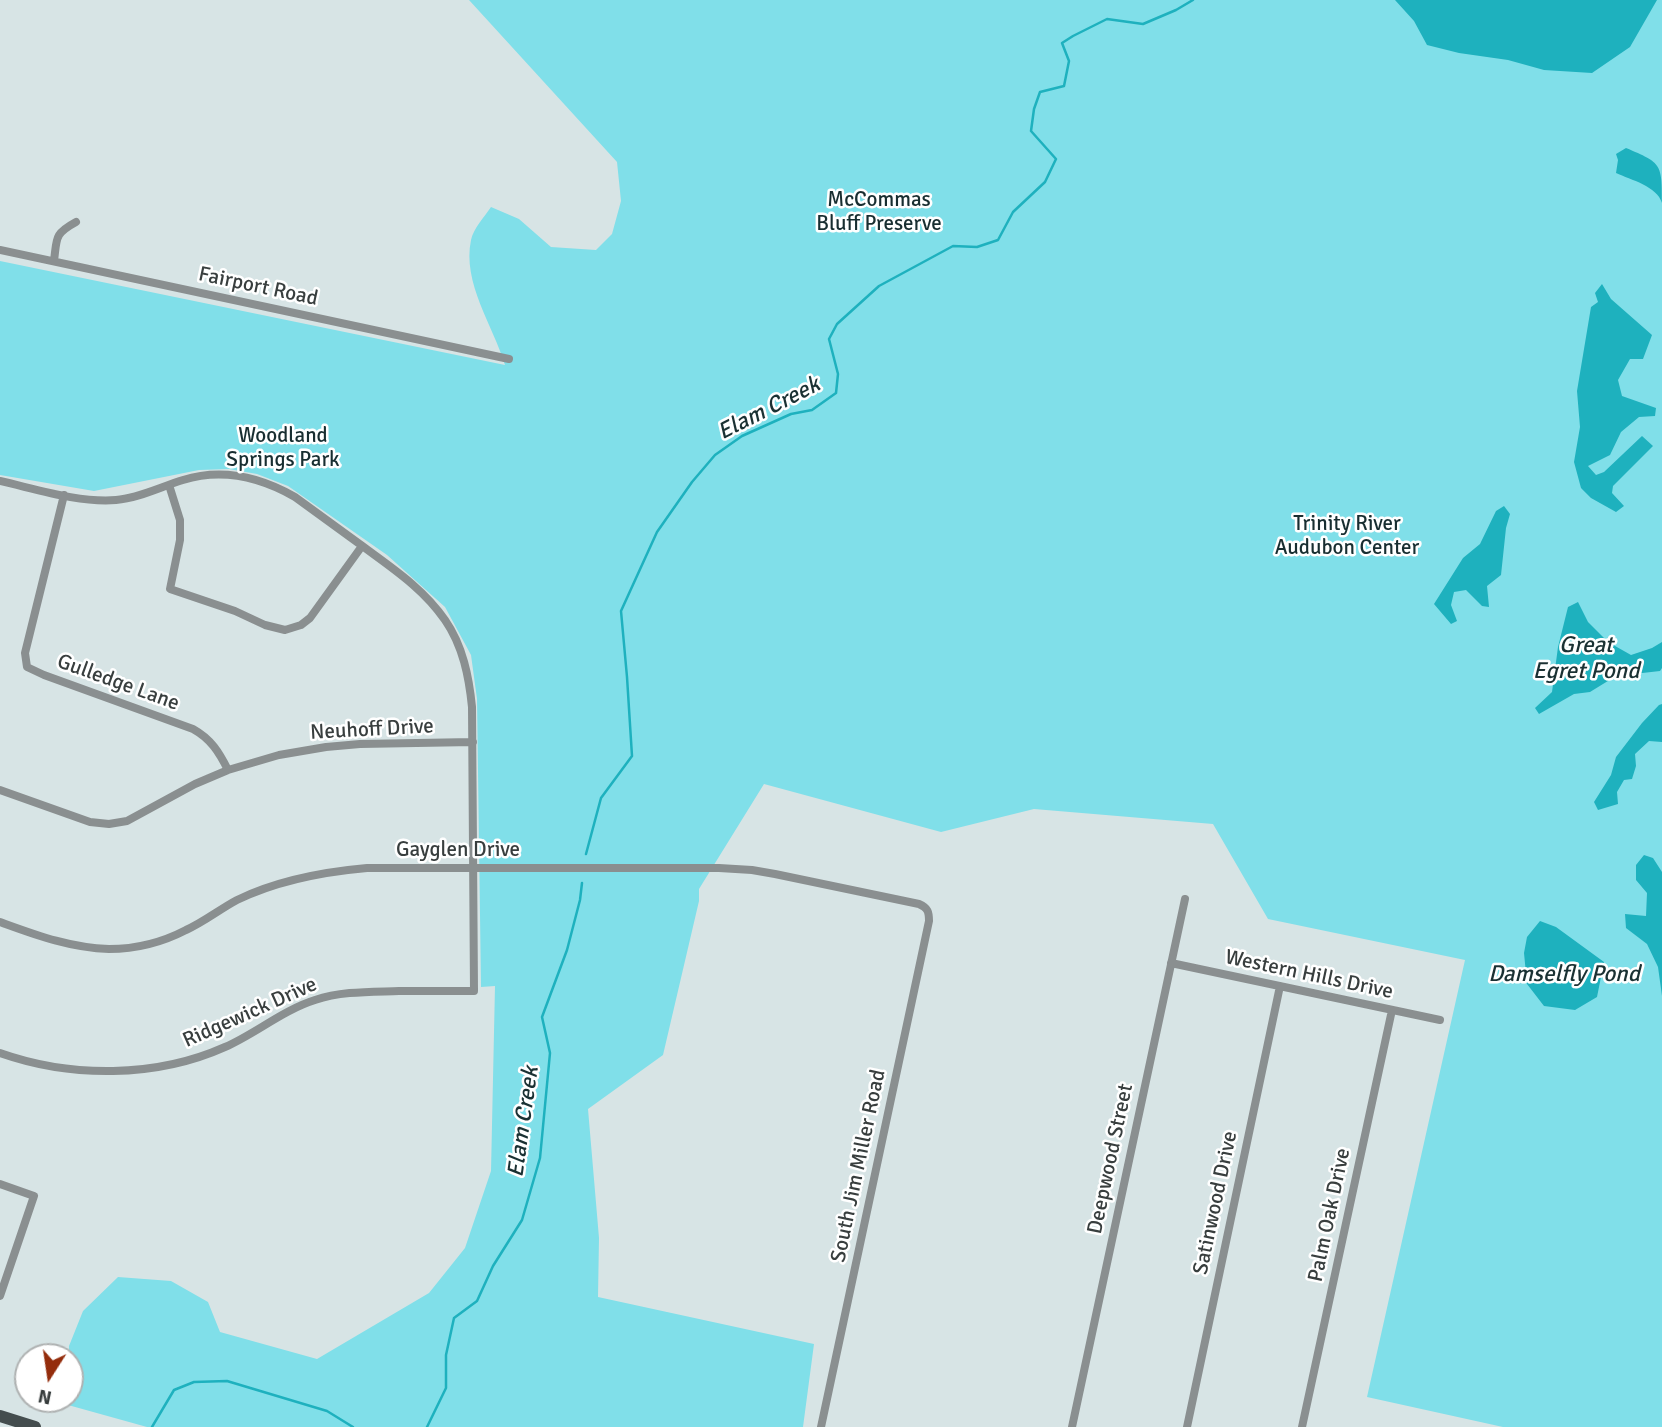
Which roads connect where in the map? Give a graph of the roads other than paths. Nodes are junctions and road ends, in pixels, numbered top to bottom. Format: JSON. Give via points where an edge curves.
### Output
{"nodes":[{"id":1,"x":76,"y":222,"type":"dead end"},
{"id":2,"x":0,"y":250,"type":"edge"},
{"id":3,"x":54,"y":261,"type":"junction"},
{"id":4,"x":509,"y":359,"type":"dead end"},
{"id":5,"x":0,"y":481,"type":"edge"},
{"id":6,"x":169,"y":485,"type":"junction"},
{"id":7,"x":64,"y":495,"type":"junction"},
{"id":8,"x":362,"y":546,"type":"junction"},
{"id":9,"x":472,"y":743,"type":"junction"},
{"id":10,"x":228,"y":770,"type":"junction"},
{"id":11,"x":0,"y":790,"type":"edge"},
{"id":12,"x":474,"y":868,"type":"junction"},
{"id":13,"x":1185,"y":899,"type":"dead end"},
{"id":14,"x":929,"y":912,"type":"joint"},
{"id":15,"x":0,"y":922,"type":"edge"},
{"id":16,"x":1171,"y":964,"type":"junction"},
{"id":17,"x":1280,"y":986,"type":"junction"},
{"id":18,"x":1392,"y":1010,"type":"junction"},
{"id":19,"x":1440,"y":1020,"type":"dead end"},
{"id":20,"x":0,"y":1053,"type":"edge"},
{"id":21,"x":0,"y":1184,"type":"edge"},
{"id":22,"x":0,"y":1296,"type":"edge"},
{"id":23,"x":0,"y":1416,"type":"edge"},
{"id":24,"x":35,"y":1427,"type":"edge"},
{"id":25,"x":821,"y":1427,"type":"edge"},
{"id":26,"x":1072,"y":1427,"type":"edge"},
{"id":27,"x":1187,"y":1427,"type":"edge"},
{"id":28,"x":1302,"y":1427,"type":"edge"}],
"edges":[{"from":1,"to":3,"type":"street","via":[[57,237]]},
{"from":2,"to":3,"type":"street","name":"Fairport Road"},
{"from":3,"to":4,"type":"street","name":"Fairport Road"},
{"from":5,"to":7,"type":"street"},
{"from":6,"to":7,"type":"street","via":[[116,500]]},
{"from":6,"to":8,"type":"street","via":[[222,474],[255,479],[295,497]]},
{"from":6,"to":8,"type":"street","via":[[180,520],[170,589],[264,625],[285,630],[310,618]]},
{"from":7,"to":10,"type":"street","name":"Gulledge Lane","via":[[25,653],[27,667],[193,729],[213,744]]},
{"from":8,"to":9,"type":"street","via":[[403,575],[447,622],[469,681]]},
{"from":9,"to":10,"type":"street","name":"Neuhoff Drive","via":[[326,747]]},
{"from":9,"to":12,"type":"street"},
{"from":10,"to":11,"type":"street","name":"Neuhoff Drive","via":[[127,821],[109,824],[90,822]]},
{"from":12,"to":14,"type":"street","name":"Gayglen Drive","via":[[752,870],[919,904]]},
{"from":12,"to":15,"type":"street","name":"Gayglen Drive","via":[[367,868],[302,877],[237,900],[188,930],[142,946],[78,946]]},
{"from":12,"to":20,"type":"street","name":"Ridgewick Drive","via":[[474,990],[336,995],[312,1001],[222,1048],[152,1068],[82,1070]]},
{"from":13,"to":16,"type":"street","name":"Deepwood Street"},
{"from":14,"to":25,"type":"street","name":"South Jim Miller Road"},
{"from":16,"to":17,"type":"street","name":"Western Hills Drive"},
{"from":16,"to":26,"type":"street","name":"Deepwood Street"},
{"from":17,"to":18,"type":"street","name":"Western Hills Drive"},
{"from":17,"to":27,"type":"street","name":"Satinwood Drive"},
{"from":18,"to":19,"type":"street","name":"Western Hills Drive"},
{"from":18,"to":28,"type":"street","name":"Palm Oak Drive"},
{"from":21,"to":22,"type":"street","via":[[34,1196]]},
{"from":23,"to":24,"type":"main road"}]}
